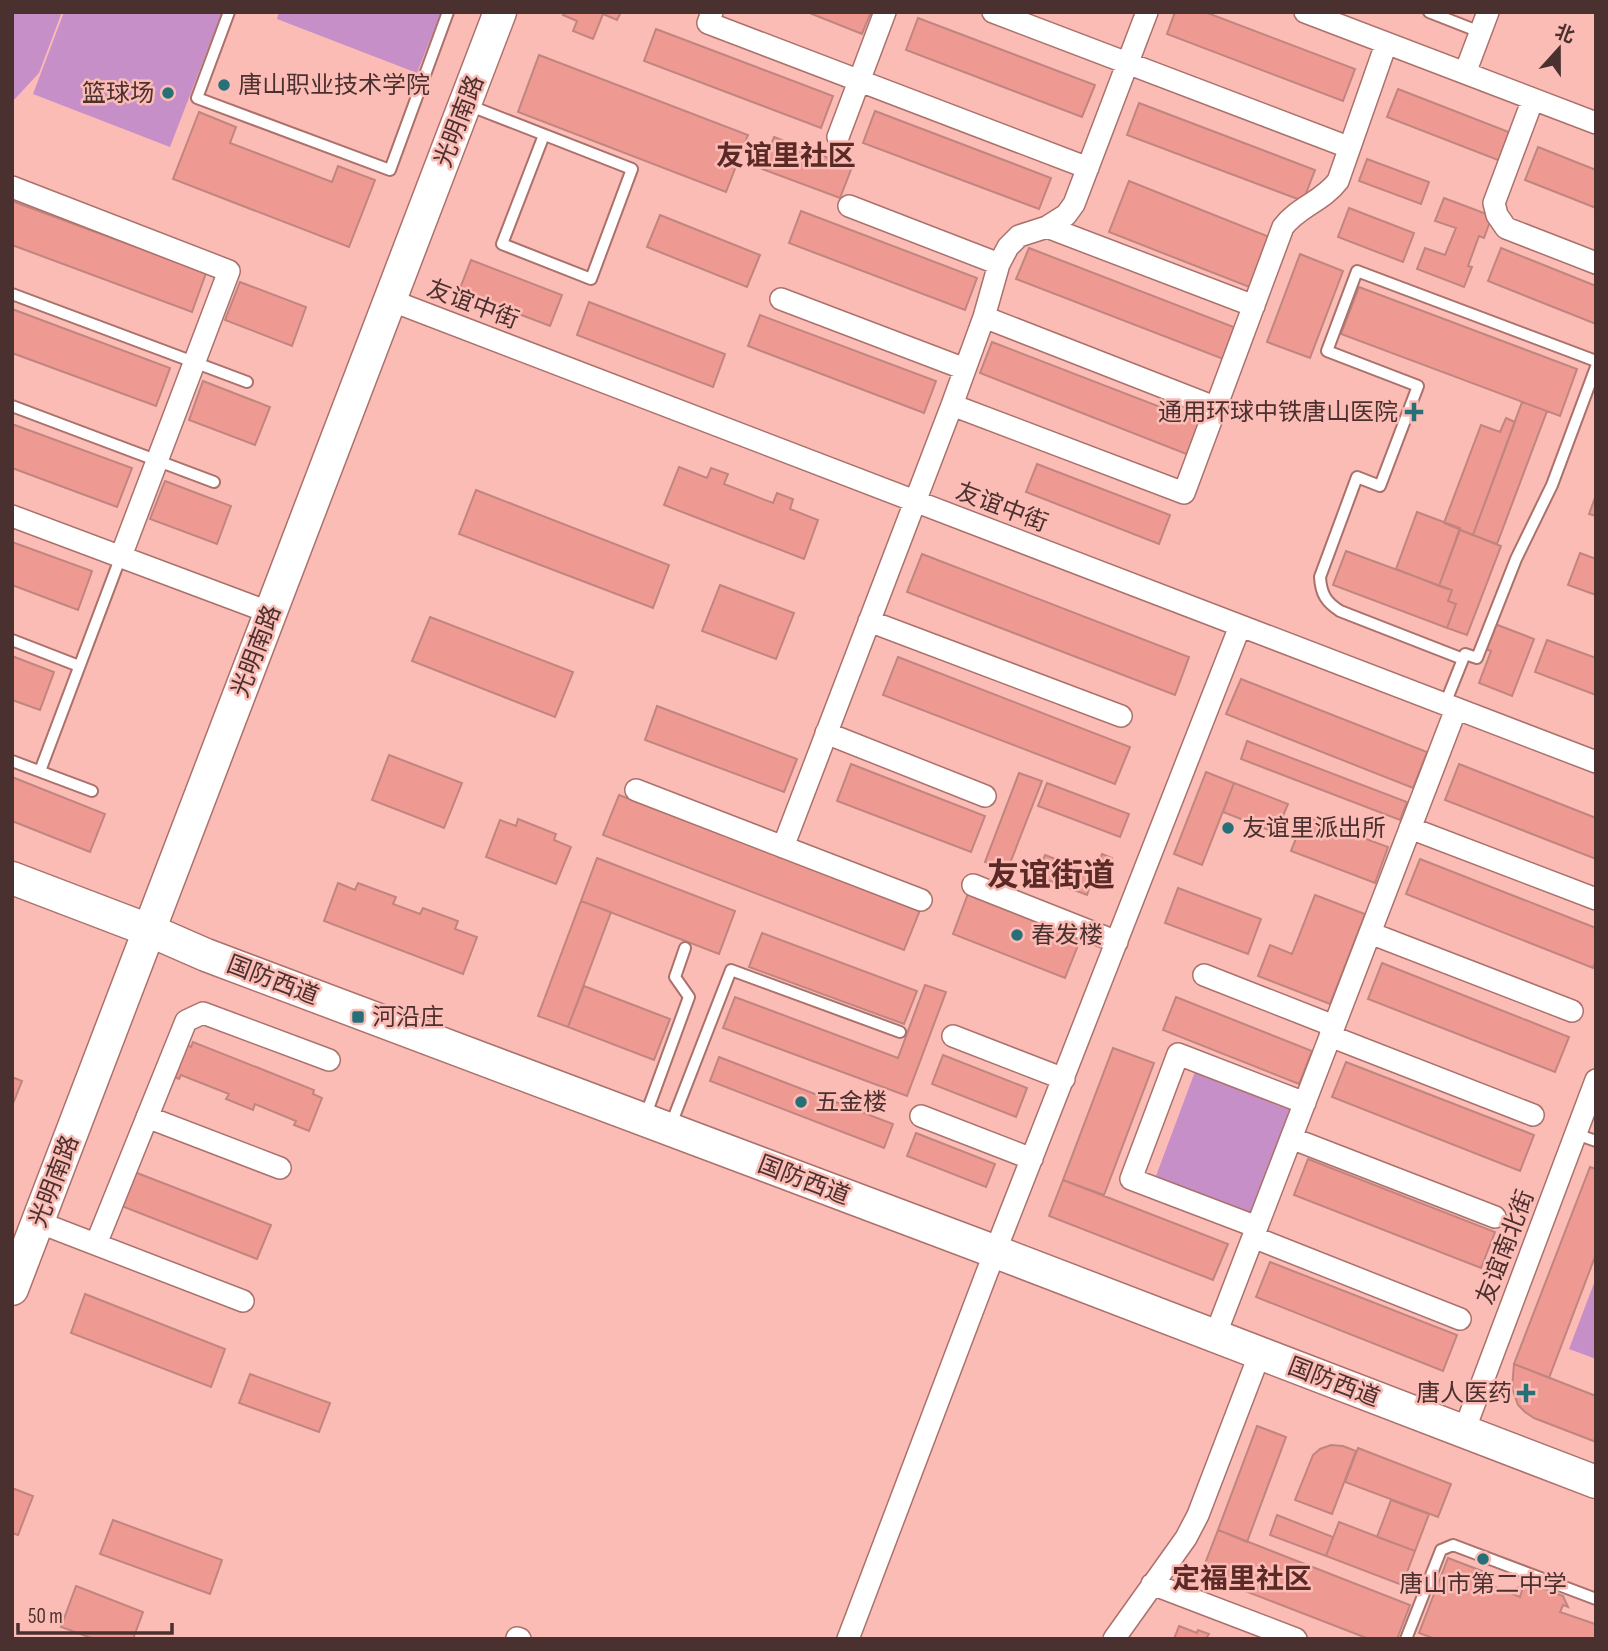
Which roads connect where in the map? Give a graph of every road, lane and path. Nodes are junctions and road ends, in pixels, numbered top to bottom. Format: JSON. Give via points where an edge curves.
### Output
{"nodes":[{"id":1,"x":229,"y":12,"type":"edge"},
{"id":2,"x":448,"y":12,"type":"edge"},
{"id":3,"x":500,"y":12,"type":"edge"},
{"id":4,"x":712,"y":12,"type":"edge"},
{"id":5,"x":885,"y":12,"type":"edge"},
{"id":6,"x":993,"y":12,"type":"edge"},
{"id":7,"x":1147,"y":12,"type":"edge"},
{"id":8,"x":1305,"y":12,"type":"edge"},
{"id":9,"x":1429,"y":12,"type":"edge"},
{"id":10,"x":1484,"y":22,"type":"edge"},
{"id":11,"x":1386,"y":44,"type":"junction"},
{"id":12,"x":1127,"y":64,"type":"junction"},
{"id":13,"x":1465,"y":73,"type":"junction"},
{"id":14,"x":859,"y":81,"type":"junction"},
{"id":15,"x":1533,"y":99,"type":"junction"},
{"id":16,"x":465,"y":104,"type":"junction"},
{"id":17,"x":1596,"y":123,"type":"edge"},
{"id":18,"x":544,"y":135,"type":"junction"},
{"id":19,"x":838,"y":137,"type":"dead end"},
{"id":20,"x":1348,"y":147,"type":"junction"},
{"id":21,"x":1088,"y":168,"type":"junction"},
{"id":22,"x":12,"y":187,"type":"edge"},
{"id":23,"x":849,"y":206,"type":"dead end"},
{"id":24,"x":1047,"y":227,"type":"junction"},
{"id":25,"x":1596,"y":263,"type":"edge"},
{"id":26,"x":999,"y":264,"type":"junction"},
{"id":27,"x":12,"y":294,"type":"edge"},
{"id":28,"x":781,"y":299,"type":"dead end"},
{"id":29,"x":390,"y":300,"type":"junction"},
{"id":30,"x":1254,"y":306,"type":"junction"},
{"id":31,"x":984,"y":317,"type":"junction"},
{"id":32,"x":1596,"y":360,"type":"edge"},
{"id":33,"x":194,"y":362,"type":"junction"},
{"id":34,"x":1596,"y":367,"type":"edge"},
{"id":35,"x":965,"y":369,"type":"junction"},
{"id":36,"x":247,"y":382,"type":"dead end"},
{"id":37,"x":952,"y":405,"type":"junction"},
{"id":38,"x":12,"y":406,"type":"edge"},
{"id":39,"x":1217,"y":408,"type":"junction"},
{"id":40,"x":157,"y":460,"type":"junction"},
{"id":41,"x":214,"y":482,"type":"dead end"},
{"id":42,"x":914,"y":501,"type":"junction"},
{"id":43,"x":12,"y":516,"type":"edge"},
{"id":44,"x":121,"y":556,"type":"junction"},
{"id":45,"x":271,"y":613,"type":"junction"},
{"id":46,"x":869,"y":621,"type":"junction"},
{"id":47,"x":1240,"y":626,"type":"junction"},
{"id":48,"x":12,"y":640,"type":"edge"},
{"id":49,"x":1463,"y":659,"type":"junction"},
{"id":50,"x":79,"y":666,"type":"junction"},
{"id":51,"x":1451,"y":707,"type":"junction"},
{"id":52,"x":1121,"y":716,"type":"dead end"},
{"id":53,"x":826,"y":733,"type":"junction"},
{"id":54,"x":12,"y":761,"type":"edge"},
{"id":55,"x":1596,"y":762,"type":"edge"},
{"id":56,"x":40,"y":771,"type":"junction"},
{"id":57,"x":636,"y":790,"type":"dead end"},
{"id":58,"x":92,"y":791,"type":"dead end"},
{"id":59,"x":985,"y":796,"type":"dead end"},
{"id":60,"x":1410,"y":828,"type":"junction"},
{"id":61,"x":783,"y":847,"type":"junction"},
{"id":62,"x":12,"y":878,"type":"edge"},
{"id":63,"x":973,"y":885,"type":"dead end"},
{"id":64,"x":1596,"y":899,"type":"edge"},
{"id":65,"x":921,"y":900,"type":"dead end"},
{"id":66,"x":151,"y":931,"type":"junction"},
{"id":67,"x":1370,"y":933,"type":"junction"},
{"id":68,"x":1117,"y":942,"type":"junction"},
{"id":69,"x":685,"y":948,"type":"dead end"},
{"id":70,"x":1204,"y":975,"type":"dead end"},
{"id":71,"x":1572,"y":1011,"type":"dead end"},
{"id":72,"x":1332,"y":1031,"type":"junction"},
{"id":73,"x":900,"y":1032,"type":"dead end"},
{"id":74,"x":953,"y":1036,"type":"dead end"},
{"id":75,"x":328,"y":1060,"type":"dead end"},
{"id":76,"x":1063,"y":1079,"type":"junction"},
{"id":77,"x":1596,"y":1080,"type":"edge"},
{"id":78,"x":1305,"y":1102,"type":"junction"},
{"id":79,"x":1533,"y":1115,"type":"dead end"},
{"id":80,"x":921,"y":1116,"type":"dead end"},
{"id":81,"x":147,"y":1117,"type":"junction"},
{"id":82,"x":657,"y":1125,"type":"junction"},
{"id":83,"x":1576,"y":1134,"type":"junction"},
{"id":84,"x":1292,"y":1138,"type":"junction"},
{"id":85,"x":1596,"y":1141,"type":"edge"},
{"id":86,"x":1032,"y":1159,"type":"junction"},
{"id":87,"x":280,"y":1168,"type":"dead end"},
{"id":88,"x":1495,"y":1217,"type":"dead end"},
{"id":89,"x":38,"y":1222,"type":"junction"},
{"id":90,"x":1255,"y":1232,"type":"junction"},
{"id":91,"x":96,"y":1244,"type":"junction"},
{"id":92,"x":996,"y":1252,"type":"junction"},
{"id":93,"x":12,"y":1289,"type":"edge"},
{"id":94,"x":243,"y":1301,"type":"dead end"},
{"id":95,"x":1460,"y":1319,"type":"dead end"},
{"id":96,"x":1215,"y":1336,"type":"junction"},
{"id":97,"x":1259,"y":1353,"type":"junction"},
{"id":98,"x":1464,"y":1431,"type":"junction"},
{"id":99,"x":1596,"y":1482,"type":"edge"},
{"id":100,"x":1152,"y":1584,"type":"junction"},
{"id":101,"x":1596,"y":1599,"type":"edge"},
{"id":102,"x":848,"y":1639,"type":"edge"},
{"id":103,"x":1114,"y":1639,"type":"edge"},
{"id":104,"x":1296,"y":1639,"type":"edge"},
{"id":105,"x":1406,"y":1639,"type":"edge"}],
"edges":[{"from":1,"to":2,"type":"lane","via":[[197,98],[390,170]]},
{"from":3,"to":16,"type":"street","name":"光明南路"},
{"from":4,"to":14,"type":"street","via":[[708,23]]},
{"from":5,"to":14,"type":"street"},
{"from":6,"to":12,"type":"street"},
{"from":7,"to":12,"type":"street"},
{"from":8,"to":11,"type":"street"},
{"from":9,"to":10,"type":"lane"},
{"from":10,"to":13,"type":"street"},
{"from":11,"to":13,"type":"street"},
{"from":11,"to":20,"type":"street"},
{"from":12,"to":20,"type":"street"},
{"from":12,"to":21,"type":"street"},
{"from":13,"to":15,"type":"street"},
{"from":14,"to":19,"type":"street"},
{"from":14,"to":21,"type":"street"},
{"from":15,"to":17,"type":"street"},
{"from":15,"to":25,"type":"street","via":[[1494,204],[1497,215],[1506,228]]},
{"from":16,"to":18,"type":"lane"},
{"from":16,"to":29,"type":"street","name":"光明南路"},
{"from":18,"to":18,"type":"lane","via":[[632,170],[591,279],[502,244]]},
{"from":20,"to":30,"type":"street","via":[[1338,181],[1328,194],[1293,214],[1283,227]]},
{"from":21,"to":24,"type":"street","via":[[1074,204]]},
{"from":22,"to":33,"type":"street","via":[[229,271]]},
{"from":23,"to":26,"type":"street"},
{"from":24,"to":26,"type":"street","via":[[1020,236]]},
{"from":24,"to":30,"type":"street"},
{"from":26,"to":31,"type":"street"},
{"from":27,"to":33,"type":"lane"},
{"from":28,"to":35,"type":"street"},
{"from":29,"to":42,"type":"street","name":"友谊中街"},
{"from":29,"to":45,"type":"street","name":"光明南路"},
{"from":30,"to":39,"type":"street"},
{"from":31,"to":35,"type":"street"},
{"from":31,"to":39,"type":"street"},
{"from":32,"to":49,"type":"lane","via":[[1357,271],[1327,351],[1418,386],[1380,486],[1357,477],[1320,577],[1321,590],[1328,603],[1340,611]]},
{"from":33,"to":36,"type":"lane"},
{"from":33,"to":40,"type":"street"},
{"from":34,"to":49,"type":"lane","via":[[1552,485],[1516,559],[1477,658],[1465,654]]},
{"from":35,"to":37,"type":"street"},
{"from":37,"to":39,"type":"street","via":[[1184,493]]},
{"from":37,"to":42,"type":"street"},
{"from":38,"to":40,"type":"lane"},
{"from":40,"to":41,"type":"lane"},
{"from":40,"to":44,"type":"street"},
{"from":42,"to":46,"type":"street"},
{"from":42,"to":47,"type":"street","name":"友谊中街"},
{"from":43,"to":44,"type":"street"},
{"from":44,"to":45,"type":"street"},
{"from":44,"to":50,"type":"lane"},
{"from":45,"to":66,"type":"street","name":"光明南路"},
{"from":46,"to":52,"type":"street"},
{"from":46,"to":53,"type":"street"},
{"from":47,"to":51,"type":"street","name":"友谊中街"},
{"from":47,"to":68,"type":"street"},
{"from":48,"to":50,"type":"lane"},
{"from":49,"to":51,"type":"lane"},
{"from":50,"to":56,"type":"lane"},
{"from":51,"to":55,"type":"street","name":"友谊中街"},
{"from":51,"to":60,"type":"street"},
{"from":53,"to":59,"type":"street"},
{"from":53,"to":61,"type":"street"},
{"from":54,"to":56,"type":"lane"},
{"from":56,"to":58,"type":"lane"},
{"from":57,"to":61,"type":"street"},
{"from":60,"to":64,"type":"street"},
{"from":60,"to":67,"type":"street"},
{"from":61,"to":65,"type":"street"},
{"from":62,"to":66,"type":"street","name":"国防西道"},
{"from":63,"to":68,"type":"street"},
{"from":66,"to":82,"type":"street","name":"国防西道"},
{"from":66,"to":89,"type":"street","name":"光明南路"},
{"from":67,"to":71,"type":"street"},
{"from":67,"to":72,"type":"street"},
{"from":68,"to":76,"type":"street"},
{"from":69,"to":82,"type":"lane","via":[[675,976],[689,997]]},
{"from":70,"to":72,"type":"street"},
{"from":72,"to":78,"type":"street"},
{"from":72,"to":79,"type":"street"},
{"from":73,"to":82,"type":"lane","via":[[731,970]]},
{"from":74,"to":76,"type":"street"},
{"from":75,"to":81,"type":"street","via":[[204,1013],[186,1021]]},
{"from":76,"to":86,"type":"street"},
{"from":77,"to":83,"type":"street","name":"友谊南北街"},
{"from":78,"to":84,"type":"street"},
{"from":78,"to":90,"type":"street","via":[[1178,1054],[1168,1079],[1131,1179]]},
{"from":80,"to":86,"type":"street"},
{"from":81,"to":87,"type":"street"},
{"from":81,"to":91,"type":"street"},
{"from":82,"to":92,"type":"street","name":"国防西道"},
{"from":83,"to":85,"type":"lane"},
{"from":83,"to":98,"type":"street","name":"友谊南北街"},
{"from":84,"to":88,"type":"street"},
{"from":84,"to":90,"type":"street"},
{"from":86,"to":92,"type":"street"},
{"from":89,"to":91,"type":"street"},
{"from":89,"to":93,"type":"street","name":"光明南路"},
{"from":90,"to":95,"type":"street"},
{"from":90,"to":96,"type":"street"},
{"from":91,"to":94,"type":"street"},
{"from":92,"to":96,"type":"street","name":"国防西道"},
{"from":92,"to":102,"type":"street"},
{"from":96,"to":97,"type":"street","name":"国防西道"},
{"from":97,"to":98,"type":"street","name":"国防西道"},
{"from":97,"to":100,"type":"street","via":[[1198,1515]]},
{"from":98,"to":99,"type":"street","name":"国防西道"},
{"from":100,"to":103,"type":"street"},
{"from":100,"to":104,"type":"street"},
{"from":101,"to":105,"type":"lane","via":[[1453,1545],[1441,1550]]}]}
